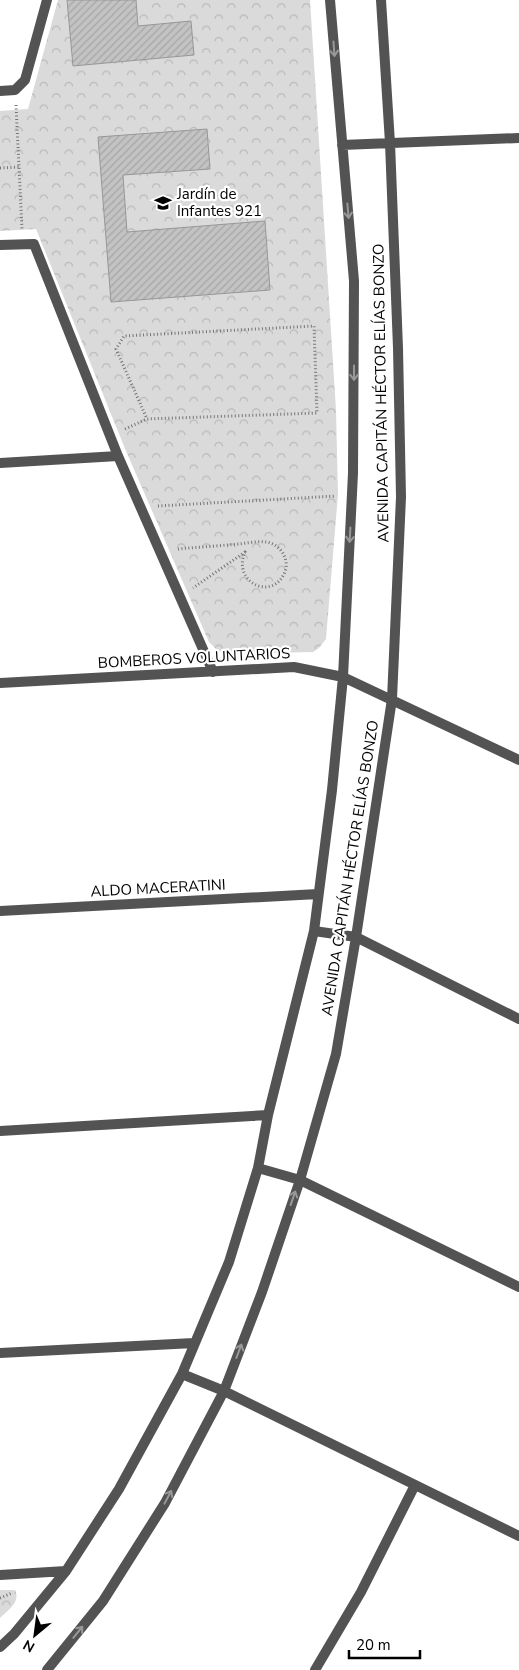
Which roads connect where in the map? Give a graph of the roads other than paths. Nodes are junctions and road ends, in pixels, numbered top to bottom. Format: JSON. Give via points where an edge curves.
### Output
{"nodes":[{"id":1,"x":47,"y":0,"type":"edge"},
{"id":2,"x":330,"y":0,"type":"edge"},
{"id":3,"x":381,"y":0,"type":"edge"},
{"id":4,"x":0,"y":91,"type":"edge"},
{"id":5,"x":519,"y":138,"type":"edge"},
{"id":6,"x":390,"y":143,"type":"junction"},
{"id":7,"x":342,"y":145,"type":"junction"},
{"id":8,"x":0,"y":246,"type":"edge"},
{"id":9,"x":118,"y":456,"type":"junction"},
{"id":10,"x":0,"y":464,"type":"edge"},
{"id":11,"x":213,"y":672,"type":"junction"},
{"id":12,"x":343,"y":677,"type":"junction"},
{"id":13,"x":0,"y":683,"type":"edge"},
{"id":14,"x":392,"y":699,"type":"junction"},
{"id":15,"x":519,"y":760,"type":"edge"},
{"id":16,"x":318,"y":894,"type":"junction"},
{"id":17,"x":0,"y":911,"type":"edge"},
{"id":18,"x":314,"y":931,"type":"junction"},
{"id":19,"x":356,"y":937,"type":"junction"},
{"id":20,"x":519,"y":1019,"type":"edge"},
{"id":21,"x":268,"y":1115,"type":"junction"},
{"id":22,"x":0,"y":1131,"type":"edge"},
{"id":23,"x":258,"y":1168,"type":"junction"},
{"id":24,"x":300,"y":1180,"type":"junction"},
{"id":25,"x":519,"y":1287,"type":"edge"},
{"id":26,"x":194,"y":1342,"type":"junction"},
{"id":27,"x":0,"y":1353,"type":"edge"},
{"id":28,"x":182,"y":1374,"type":"junction"},
{"id":29,"x":224,"y":1392,"type":"junction"},
{"id":30,"x":415,"y":1485,"type":"junction"},
{"id":31,"x":519,"y":1536,"type":"edge"},
{"id":32,"x":66,"y":1571,"type":"junction"},
{"id":33,"x":0,"y":1575,"type":"edge"},
{"id":34,"x":0,"y":1647,"type":"edge"},
{"id":35,"x":47,"y":1670,"type":"edge"},
{"id":36,"x":315,"y":1670,"type":"edge"}],
"edges":[{"from":1,"to":4,"type":"street","via":[[25,80],[16,90]]},
{"from":2,"to":7,"type":"street","name":"AVENIDA CAPITÁN HÉCTOR ELÍAS BONZO","one_way":true},
{"from":3,"to":6,"type":"street","name":"AVENIDA CAPITÁN HÉCTOR ELÍAS BONZO"},
{"from":5,"to":6,"type":"street"},
{"from":6,"to":7,"type":"street"},
{"from":6,"to":14,"type":"street","name":"AVENIDA CAPITÁN HÉCTOR ELÍAS BONZO","via":[[401,497]]},
{"from":7,"to":12,"type":"street","name":"AVENIDA CAPITÁN HÉCTOR ELÍAS BONZO","one_way":true,"via":[[354,281],[352,496]]},
{"from":8,"to":9,"type":"street","via":[[34,244]]},
{"from":9,"to":10,"type":"street"},
{"from":9,"to":11,"type":"street"},
{"from":11,"to":12,"type":"street","name":"BOMBEROS VOLUNTARIOS","via":[[294,667]]},
{"from":11,"to":13,"type":"street","name":"BOMBEROS VOLUNTARIOS"},
{"from":12,"to":14,"type":"street","name":"BOMBEROS VOLUNTARIOS"},
{"from":12,"to":16,"type":"street","name":"AVENIDA CAPITÁN HÉCTOR ELÍAS BONZO"},
{"from":14,"to":15,"type":"street","name":"BOMBEROS VOLUNTARIOS"},
{"from":14,"to":19,"type":"street","name":"AVENIDA CAPITÁN HÉCTOR ELÍAS BONZO"},
{"from":16,"to":17,"type":"street","name":"ALDO MACERATINI"},
{"from":16,"to":18,"type":"street","name":"AVENIDA CAPITÁN HÉCTOR ELÍAS BONZO"},
{"from":18,"to":19,"type":"street"},
{"from":18,"to":21,"type":"street","name":"AVENIDA CAPITÁN HÉCTOR ELÍAS BONZO"},
{"from":19,"to":20,"type":"street"},
{"from":19,"to":24,"type":"street","name":"AVENIDA CAPITÁN HÉCTOR ELÍAS BONZO","via":[[336,1054]]},
{"from":21,"to":22,"type":"street"},
{"from":21,"to":23,"type":"street","name":"AVENIDA CAPITÁN HÉCTOR ELÍAS BONZO"},
{"from":23,"to":24,"type":"street"},
{"from":23,"to":26,"type":"street","name":"AVENIDA CAPITÁN HÉCTOR ELÍAS BONZO","via":[[229,1262]]},
{"from":24,"to":25,"type":"street"},
{"from":29,"to":24,"type":"street","name":"AVENIDA CAPITÁN HÉCTOR ELÍAS BONZO","one_way":true},
{"from":26,"to":27,"type":"street"},
{"from":26,"to":28,"type":"street","name":"AVENIDA CAPITÁN HÉCTOR ELÍAS BONZO"},
{"from":28,"to":29,"type":"street"},
{"from":28,"to":32,"type":"street","name":"AVENIDA CAPITÁN HÉCTOR ELÍAS BONZO","via":[[119,1490]]},
{"from":29,"to":30,"type":"street"},
{"from":35,"to":29,"type":"street","name":"AVENIDA CAPITÁN HÉCTOR ELÍAS BONZO","one_way":true,"via":[[103,1601],[165,1503]]},
{"from":30,"to":31,"type":"street"},
{"from":30,"to":36,"type":"street","via":[[361,1592]]},
{"from":32,"to":33,"type":"street"},
{"from":32,"to":34,"type":"street","name":"AVENIDA CAPITÁN HÉCTOR ELÍAS BONZO"}]}
